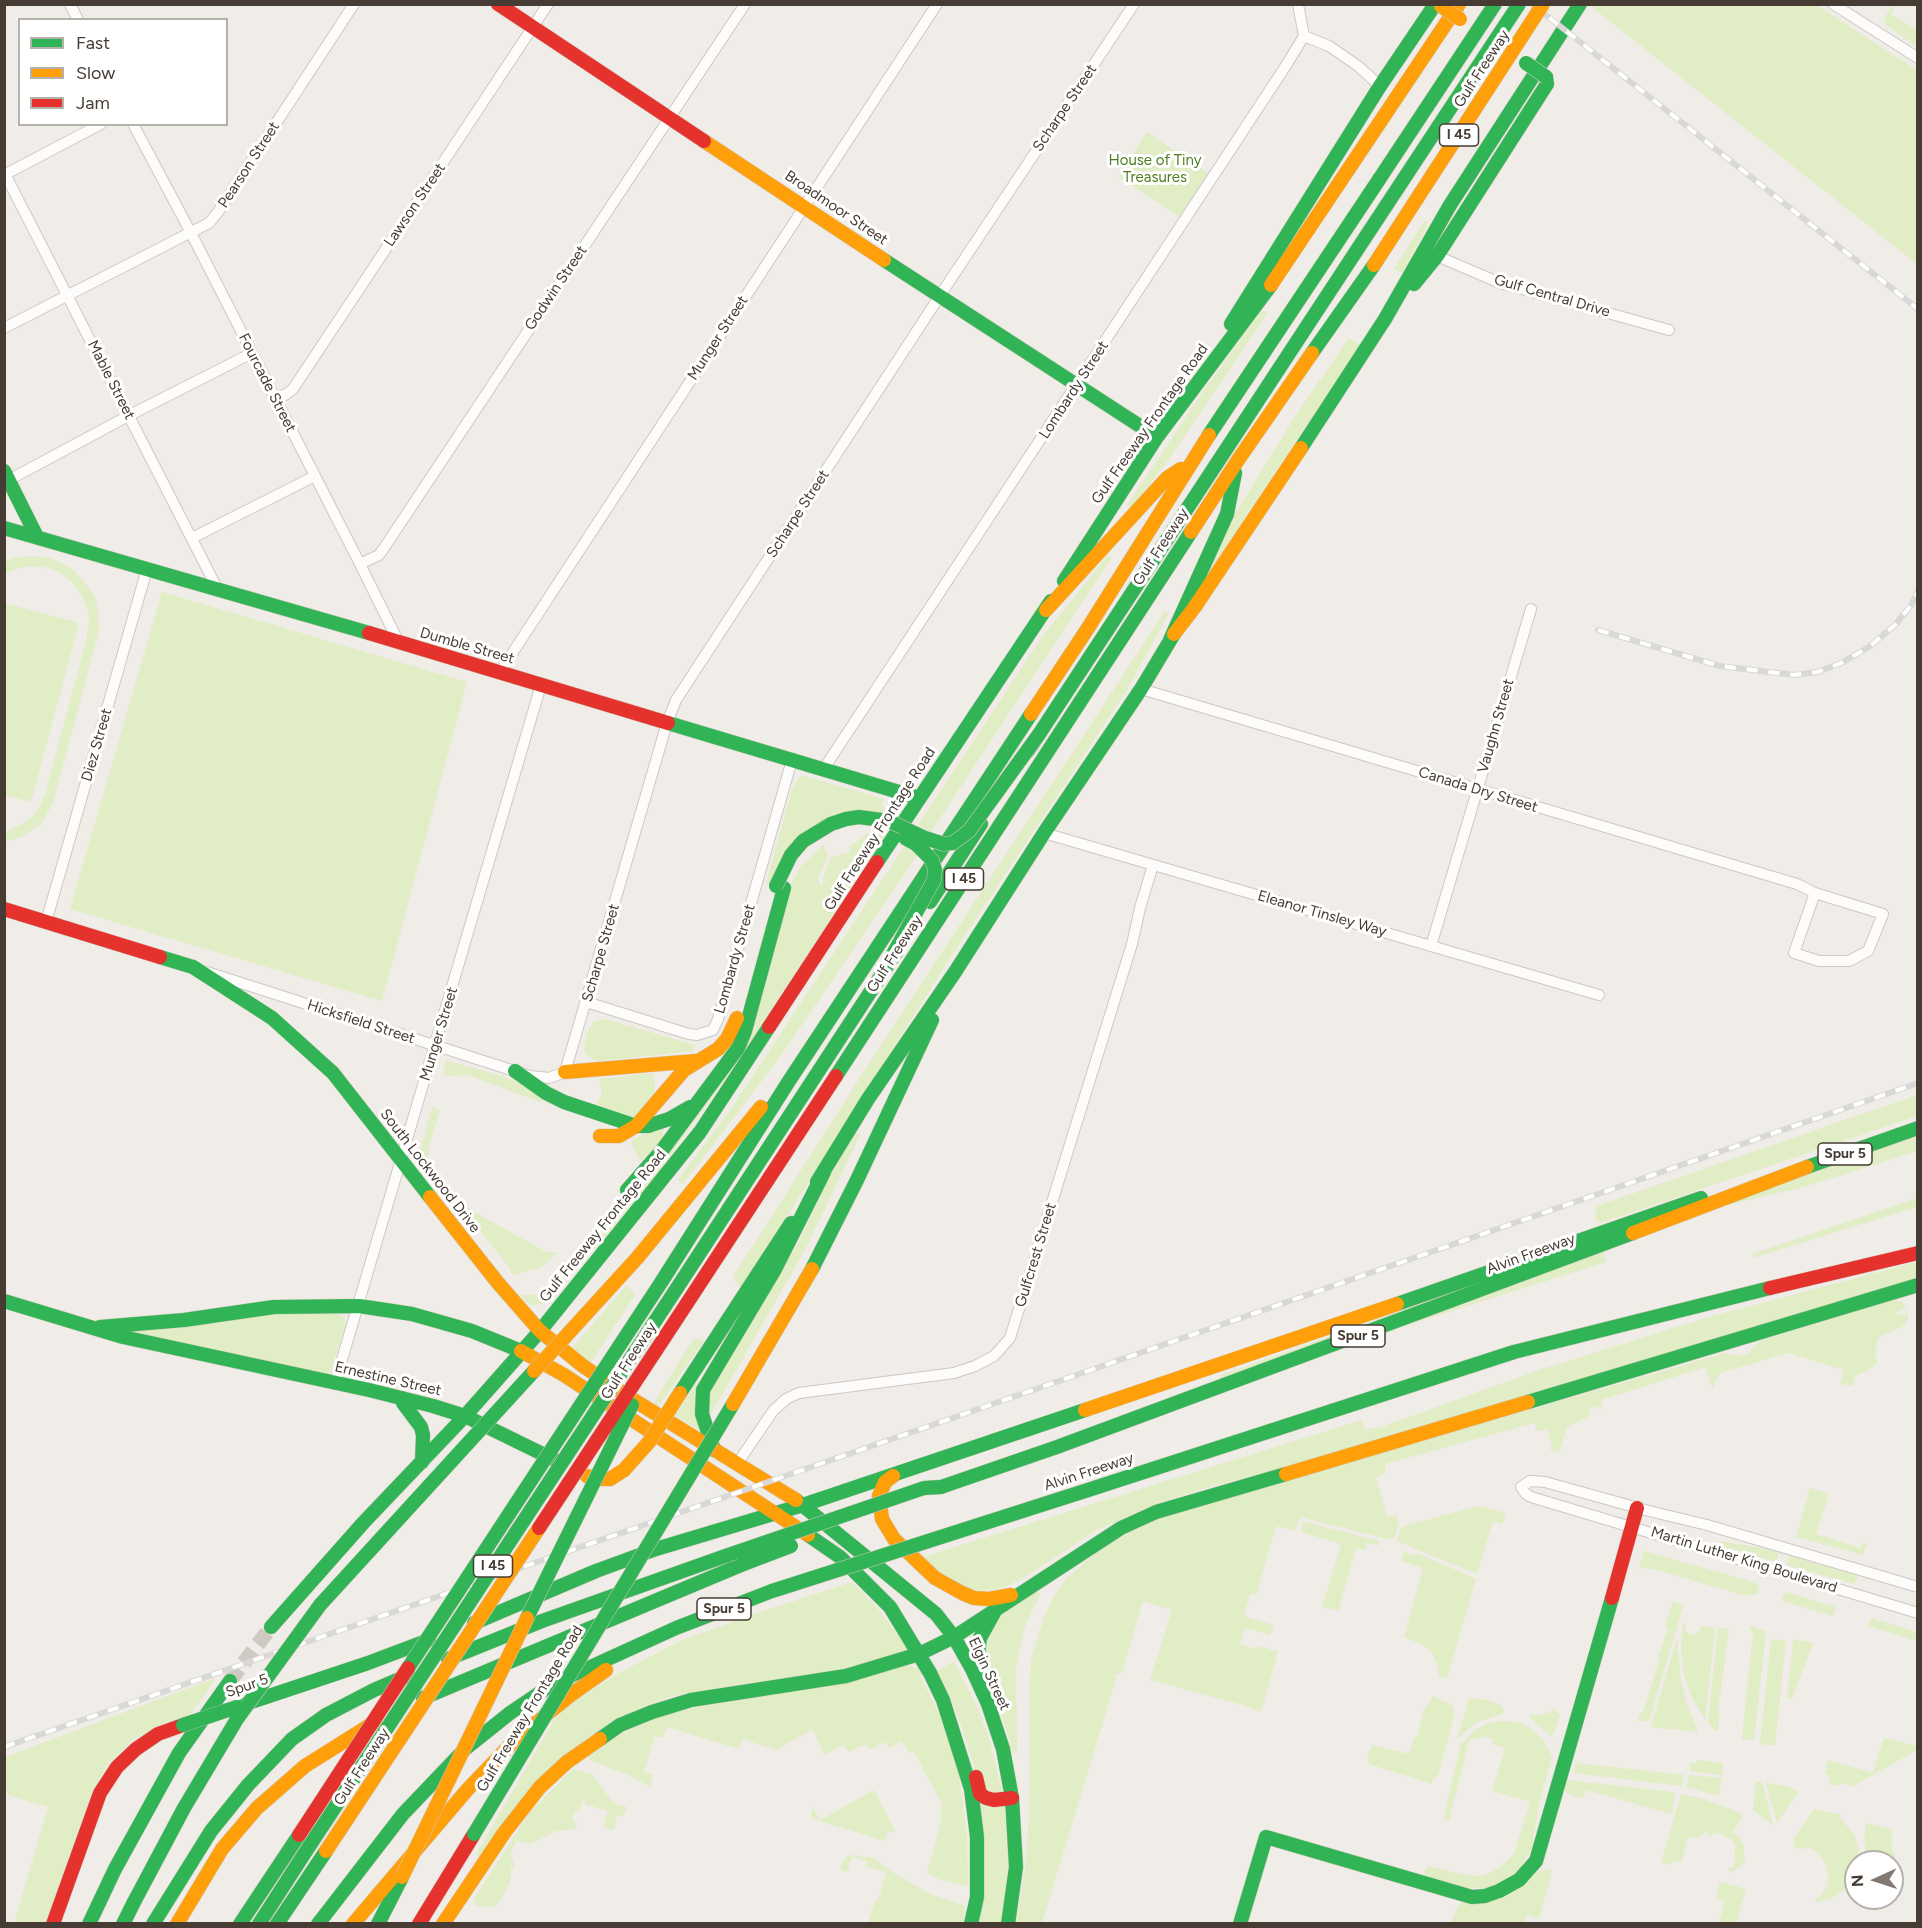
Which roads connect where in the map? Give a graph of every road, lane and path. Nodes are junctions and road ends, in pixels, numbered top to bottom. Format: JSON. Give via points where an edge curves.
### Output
{"nodes":[{"id":1,"x":70,"y":4,"type":"edge"},
{"id":2,"x":354,"y":4,"type":"edge"},
{"id":3,"x":498,"y":4,"type":"edge"},
{"id":4,"x":548,"y":4,"type":"edge"},
{"id":5,"x":745,"y":4,"type":"edge"},
{"id":6,"x":937,"y":4,"type":"edge"},
{"id":7,"x":1134,"y":4,"type":"edge"},
{"id":8,"x":1298,"y":4,"type":"edge"},
{"id":9,"x":1459,"y":4,"type":"edge"},
{"id":10,"x":1495,"y":4,"type":"edge"},
{"id":11,"x":1518,"y":4,"type":"edge"},
{"id":12,"x":1543,"y":4,"type":"edge"},
{"id":13,"x":1580,"y":4,"type":"edge"},
{"id":14,"x":1833,"y":4,"type":"edge"},
{"id":15,"x":77,"y":18,"type":"edge"},
{"id":16,"x":532,"y":28,"type":"junction"},
{"id":17,"x":1304,"y":36,"type":"junction"},
{"id":18,"x":1917,"y":58,"type":"edge"},
{"id":19,"x":1380,"y":86,"type":"junction"},
{"id":20,"x":669,"y":118,"type":"junction"},
{"id":21,"x":97,"y":126,"type":"edge"},
{"id":22,"x":134,"y":126,"type":"edge"},
{"id":23,"x":5,"y":174,"type":"edge"},
{"id":24,"x":803,"y":206,"type":"junction"},
{"id":25,"x":191,"y":232,"type":"junction"},
{"id":26,"x":1437,"y":255,"type":"junction"},
{"id":27,"x":68,"y":295,"type":"junction"},
{"id":28,"x":939,"y":297,"type":"junction"},
{"id":29,"x":1385,"y":319,"type":"junction"},
{"id":30,"x":4,"y":328,"type":"edge"},
{"id":31,"x":1669,"y":330,"type":"dead end"},
{"id":32,"x":252,"y":353,"type":"junction"},
{"id":33,"x":1200,"y":378,"type":"junction"},
{"id":34,"x":1077,"y":386,"type":"junction"},
{"id":35,"x":275,"y":398,"type":"junction"},
{"id":36,"x":130,"y":415,"type":"junction"},
{"id":37,"x":1157,"y":437,"type":"junction"},
{"id":38,"x":1238,"y":460,"type":"junction"},
{"id":39,"x":1191,"y":462,"type":"junction"},
{"id":40,"x":315,"y":476,"type":"junction"},
{"id":41,"x":6,"y":478,"type":"edge"},
{"id":42,"x":4,"y":528,"type":"edge"},
{"id":43,"x":37,"y":537,"type":"junction"},
{"id":44,"x":192,"y":538,"type":"junction"},
{"id":45,"x":360,"y":564,"type":"junction"},
{"id":46,"x":147,"y":569,"type":"junction"},
{"id":47,"x":217,"y":588,"type":"junction"},
{"id":48,"x":1531,"y":609,"type":"dead end"},
{"id":49,"x":1046,"y":610,"type":"junction"},
{"id":50,"x":1170,"y":640,"type":"junction"},
{"id":51,"x":399,"y":643,"type":"junction"},
{"id":52,"x":500,"y":672,"type":"junction"},
{"id":53,"x":541,"y":685,"type":"junction"},
{"id":54,"x":1141,"y":689,"type":"junction"},
{"id":55,"x":667,"y":723,"type":"junction"},
{"id":56,"x":1038,"y":737,"type":"junction"},
{"id":57,"x":792,"y":760,"type":"junction"},
{"id":58,"x":824,"y":770,"type":"junction"},
{"id":59,"x":1477,"y":790,"type":"junction"},
{"id":60,"x":919,"y":798,"type":"junction"},
{"id":61,"x":1044,"y":833,"type":"junction"},
{"id":62,"x":1153,"y":865,"type":"junction"},
{"id":63,"x":780,"y":887,"type":"junction"},
{"id":64,"x":1815,"y":893,"type":"junction"},
{"id":65,"x":4,"y":909,"type":"edge"},
{"id":66,"x":46,"y":922,"type":"junction"},
{"id":67,"x":1431,"y":946,"type":"junction"},
{"id":68,"x":887,"y":965,"type":"junction"},
{"id":69,"x":193,"y":967,"type":"junction"},
{"id":70,"x":955,"y":972,"type":"junction"},
{"id":71,"x":1599,"y":995,"type":"dead end"},
{"id":72,"x":586,"y":1002,"type":"junction"},
{"id":73,"x":436,"y":1046,"type":"junction"},
{"id":74,"x":696,"y":1061,"type":"junction"},
{"id":75,"x":515,"y":1071,"type":"junction"},
{"id":76,"x":565,"y":1071,"type":"junction"},
{"id":77,"x":675,"y":1080,"type":"junction"},
{"id":78,"x":789,"y":1081,"type":"junction"},
{"id":79,"x":697,"y":1102,"type":"junction"},
{"id":80,"x":669,"y":1119,"type":"junction"},
{"id":81,"x":636,"y":1126,"type":"junction"},
{"id":82,"x":1917,"y":1128,"type":"edge"},
{"id":83,"x":600,"y":1136,"type":"dead end"},
{"id":84,"x":663,"y":1149,"type":"junction"},
{"id":85,"x":401,"y":1161,"type":"junction"},
{"id":86,"x":824,"y":1172,"type":"junction"},
{"id":87,"x":1772,"y":1179,"type":"junction"},
{"id":88,"x":627,"y":1190,"type":"dead end"},
{"id":89,"x":1917,"y":1254,"type":"edge"},
{"id":90,"x":1917,"y":1285,"type":"edge"},
{"id":91,"x":4,"y":1300,"type":"edge"},
{"id":92,"x":359,"y":1306,"type":"junction"},
{"id":93,"x":676,"y":1320,"type":"junction"},
{"id":94,"x":95,"y":1327,"type":"junction"},
{"id":95,"x":540,"y":1331,"type":"junction"},
{"id":96,"x":521,"y":1351,"type":"junction"},
{"id":97,"x":335,"y":1383,"type":"junction"},
{"id":98,"x":402,"y":1398,"type":"junction"},
{"id":99,"x":465,"y":1416,"type":"junction"},
{"id":100,"x":649,"y":1442,"type":"joint"},
{"id":101,"x":714,"y":1450,"type":"junction"},
{"id":102,"x":422,"y":1462,"type":"junction"},
{"id":103,"x":737,"y":1464,"type":"junction"},
{"id":104,"x":896,"y":1474,"type":"junction"},
{"id":105,"x":941,"y":1487,"type":"junction"},
{"id":106,"x":1578,"y":1492,"type":"junction"},
{"id":107,"x":803,"y":1505,"type":"junction"},
{"id":108,"x":1637,"y":1508,"type":"junction"},
{"id":109,"x":1573,"y":1509,"type":"junction"},
{"id":110,"x":776,"y":1513,"type":"junction"},
{"id":111,"x":1631,"y":1526,"type":"junction"},
{"id":112,"x":1917,"y":1587,"type":"edge"},
{"id":113,"x":1021,"y":1592,"type":"junction"},
{"id":114,"x":996,"y":1609,"type":"junction"},
{"id":115,"x":1917,"y":1612,"type":"edge"},
{"id":116,"x":271,"y":1627,"type":"tunnel mouth"},
{"id":117,"x":676,"y":1628,"type":"junction"},
{"id":118,"x":954,"y":1638,"type":"junction"},
{"id":119,"x":919,"y":1654,"type":"junction"},
{"id":120,"x":230,"y":1681,"type":"tunnel mouth"},
{"id":121,"x":943,"y":1700,"type":"junction"},
{"id":122,"x":1004,"y":1756,"type":"junction"},
{"id":123,"x":1012,"y":1798,"type":"junction"},
{"id":124,"x":53,"y":1923,"type":"edge"},
{"id":125,"x":89,"y":1923,"type":"edge"},
{"id":126,"x":123,"y":1923,"type":"edge"},
{"id":127,"x":153,"y":1923,"type":"edge"},
{"id":128,"x":177,"y":1923,"type":"edge"},
{"id":129,"x":240,"y":1923,"type":"edge"},
{"id":130,"x":260,"y":1923,"type":"edge"},
{"id":131,"x":277,"y":1923,"type":"edge"},
{"id":132,"x":318,"y":1923,"type":"edge"},
{"id":133,"x":353,"y":1923,"type":"edge"},
{"id":134,"x":378,"y":1923,"type":"edge"},
{"id":135,"x":419,"y":1923,"type":"edge"},
{"id":136,"x":443,"y":1923,"type":"edge"},
{"id":137,"x":971,"y":1923,"type":"edge"},
{"id":138,"x":1008,"y":1923,"type":"edge"},
{"id":139,"x":1240,"y":1923,"type":"edge"}],
"edges":[{"from":1,"to":15,"type":"street"},
{"from":2,"to":25,"type":"street","name":"Pearson Street","via":[[218,212],[209,223]]},
{"from":3,"to":16,"type":"main road","name":"Broadmoor Street"},
{"from":4,"to":16,"type":"street","name":"Lawson Street"},
{"from":5,"to":20,"type":"street","name":"Godwin Street"},
{"from":6,"to":24,"type":"street","name":"Munger Street"},
{"from":7,"to":28,"type":"street","name":"Scharpe Street"},
{"from":8,"to":17,"type":"street"},
{"from":9,"to":33,"type":"main road","name":"Gulf Freeway Frontage Road","via":[[1284,268]]},
{"from":10,"to":39,"type":"main road","name":"Gulf Freeway","number":"I 45","bridge":true},
{"from":11,"to":56,"type":"main road","name":"Gulf Freeway","bridge":true},
{"from":12,"to":38,"type":"main road","name":"Gulf Freeway","number":"I 45","bridge":true,"via":[[1374,265]]},
{"from":13,"to":29,"type":"main road","name":"Gulf Freeway Frontage Road","via":[[1450,205]]},
{"from":14,"to":18,"type":"street"},
{"from":16,"to":20,"type":"main road","name":"Broadmoor Street"},
{"from":16,"to":35,"type":"street","name":"Lawson Street","via":[[293,389]]},
{"from":17,"to":19,"type":"street","via":[[1329,46]]},
{"from":17,"to":34,"type":"street","name":"Lombardy Street"},
{"from":19,"to":26,"type":"main road","bridge":true,"via":[[1434,6],[1441,6],[1546,77],[1546,84]]},
{"from":19,"to":33,"type":"main road","via":[[1255,283]]},
{"from":20,"to":24,"type":"main road","name":"Broadmoor Street"},
{"from":20,"to":45,"type":"street","name":"Godwin Street","via":[[384,548],[379,555]]},
{"from":21,"to":23,"type":"street"},
{"from":22,"to":25,"type":"street","name":"Fourcade Street"},
{"from":23,"to":27,"type":"street","name":"Mable Street"},
{"from":24,"to":28,"type":"main road","name":"Broadmoor Street"},
{"from":24,"to":52,"type":"street","name":"Munger Street"},
{"from":25,"to":27,"type":"street","name":"Pearson Street"},
{"from":25,"to":32,"type":"street","name":"Fourcade Street"},
{"from":26,"to":29,"type":"main road"},
{"from":26,"to":31,"type":"street","name":"Gulf Central Drive","via":[[1500,283]]},
{"from":27,"to":30,"type":"street","name":"Pearson Street"},
{"from":27,"to":36,"type":"street","name":"Mable Street"},
{"from":28,"to":34,"type":"main road","name":"Broadmoor Street"},
{"from":28,"to":55,"type":"street","name":"Scharpe Street","via":[[676,700]]},
{"from":29,"to":50,"type":"main road","name":"Gulf Freeway Frontage Road"},
{"from":32,"to":35,"type":"street","name":"Fourcade Street"},
{"from":32,"to":36,"type":"street"},
{"from":33,"to":37,"type":"main road","name":"Gulf Freeway Frontage Road"},
{"from":34,"to":37,"type":"main road","name":"Broadmoor Street"},
{"from":34,"to":58,"type":"street","name":"Lombardy Street"},
{"from":35,"to":40,"type":"street","name":"Fourcade Street"},
{"from":36,"to":41,"type":"street"},
{"from":36,"to":44,"type":"street","name":"Mable Street"},
{"from":37,"to":49,"type":"main road","name":"Gulf Freeway Frontage Road"},
{"from":38,"to":50,"type":"main road","via":[[1227,514]]},
{"from":38,"to":93,"type":"main road","name":"Gulf Freeway","number":"I 45"},
{"from":39,"to":49,"type":"main road","via":[[1167,478]]},
{"from":39,"to":78,"type":"main road","name":"Gulf Freeway","number":"I 45","via":[[1088,628]]},
{"from":40,"to":44,"type":"street"},
{"from":40,"to":45,"type":"street","name":"Fourcade Street"},
{"from":41,"to":43,"type":"main road"},
{"from":42,"to":43,"type":"main road","name":"Dumble Street"},
{"from":43,"to":46,"type":"main road","name":"Dumble Street"},
{"from":44,"to":47,"type":"street","name":"Mable Street"},
{"from":45,"to":51,"type":"street","name":"Fourcade Street"},
{"from":46,"to":47,"type":"main road","name":"Dumble Street"},
{"from":46,"to":66,"type":"street","name":"Diez Street"},
{"from":47,"to":51,"type":"main road","name":"Dumble Street"},
{"from":48,"to":59,"type":"street","name":"Vaughn Street"},
{"from":49,"to":60,"type":"main road","name":"Gulf Freeway Frontage Road"},
{"from":50,"to":54,"type":"main road","name":"Gulf Freeway Frontage Road"},
{"from":51,"to":52,"type":"main road","name":"Dumble Street"},
{"from":52,"to":53,"type":"main road","name":"Dumble Street"},
{"from":53,"to":55,"type":"main road","name":"Dumble Street"},
{"from":53,"to":73,"type":"street","name":"Munger Street"},
{"from":54,"to":59,"type":"street","name":"Canada Dry Street"},
{"from":54,"to":61,"type":"main road","name":"Gulf Freeway Frontage Road"},
{"from":55,"to":57,"type":"main road","name":"Dumble Street"},
{"from":55,"to":72,"type":"street","name":"Scharpe Street"},
{"from":56,"to":63,"type":"main road","bridge":true,"via":[[969,831],[953,843],[944,844],[889,821],[846,819],[803,841],[791,855]]},
{"from":56,"to":68,"type":"main road","name":"Gulf Freeway","bridge":true},
{"from":57,"to":58,"type":"main road","name":"Dumble Street"},
{"from":57,"to":72,"type":"street","name":"Lombardy Street","via":[[713,1030],[688,1034]]},
{"from":58,"to":60,"type":"main road","name":"Dumble Street"},
{"from":59,"to":64,"type":"street","name":"Canada Dry Street","via":[[1797,884]]},
{"from":59,"to":67,"type":"street","name":"Vaughn Street"},
{"from":60,"to":95,"type":"main road","name":"Gulf Freeway Frontage Road","via":[[700,1132]]},
{"from":61,"to":62,"type":"street","name":"Eleanor Tinsley Way"},
{"from":61,"to":70,"type":"main road","name":"Gulf Freeway Frontage Road"},
{"from":62,"to":67,"type":"street","name":"Eleanor Tinsley Way"},
{"from":62,"to":103,"type":"street","name":"Gulfcrest Street","via":[[1010,1338],[994,1356],[954,1373],[799,1393],[772,1411]]},
{"from":63,"to":68,"type":"main road","bridge":true,"via":[[801,855],[815,842],[840,830],[876,828],[916,844],[932,860],[934,880]]},
{"from":63,"to":74,"type":"main road","via":[[733,1030],[718,1049]]},
{"from":63,"to":79,"type":"main road","via":[[745,1030],[738,1048]]},
{"from":64,"to":64,"type":"street","name":"Canada Dry Street","via":[[1794,953],[1819,961],[1849,961],[1868,951],[1883,914]]},
{"from":65,"to":66,"type":"main road","name":"South Lockwood Drive"},
{"from":66,"to":69,"type":"main road","name":"South Lockwood Drive"},
{"from":67,"to":71,"type":"street","name":"Eleanor Tinsley Way"},
{"from":68,"to":130,"type":"main road","name":"Gulf Freeway","number":"I 45","bridge":true},
{"from":69,"to":73,"type":"street","name":"Hicksfield Street"},
{"from":69,"to":85,"type":"main road","name":"South Lockwood Drive","via":[[272,1018],[333,1073]]},
{"from":70,"to":86,"type":"main road","name":"Gulf Freeway Frontage Road","via":[[868,1099]]},
{"from":70,"to":135,"type":"main road","name":"Gulf Freeway Frontage Road","bridge":true,"via":[[812,1269]]},
{"from":72,"to":76,"type":"street","name":"Scharpe Street"},
{"from":73,"to":75,"type":"street","name":"Hicksfield Street"},
{"from":73,"to":85,"type":"street","name":"Munger Street"},
{"from":74,"to":76,"type":"main road"},
{"from":74,"to":77,"type":"main road"},
{"from":75,"to":76,"type":"street","name":"Hicksfield Street","via":[[541,1078]]},
{"from":75,"to":81,"type":"main road","via":[[564,1102]]},
{"from":77,"to":80,"type":"main road"},
{"from":77,"to":81,"type":"main road"},
{"from":78,"to":126,"type":"main road","bridge":true,"via":[[755,1113],[638,1257],[320,1605],[237,1719]]},
{"from":78,"to":129,"type":"main road","name":"Gulf Freeway","number":"I 45","bridge":true},
{"from":79,"to":80,"type":"main road"},
{"from":79,"to":84,"type":"main road"},
{"from":80,"to":81,"type":"main road"},
{"from":80,"to":84,"type":"main road"},
{"from":81,"to":83,"type":"main road","via":[[619,1136]]},
{"from":82,"to":87,"type":"main road","name":"Spur 5","number":"Spur 5"},
{"from":84,"to":88,"type":"main road"},
{"from":85,"to":92,"type":"street","name":"Munger Street"},
{"from":85,"to":95,"type":"main road","name":"South Lockwood Drive"},
{"from":86,"to":100,"type":"main road","name":"Gulf Freeway Frontage Road","bridge":true},
{"from":86,"to":101,"type":"main road","via":[[774,1271],[703,1390],[702,1413]]},
{"from":87,"to":104,"type":"main road","name":"Spur 5","via":[[1756,1178]]},
{"from":87,"to":105,"type":"main road","name":"Alvin Freeway","number":"Spur 5","via":[[1058,1447]]},
{"from":89,"to":117,"type":"main road","name":"Alvin Freeway","number":"Spur 5","bridge":true,"via":[[1514,1352],[772,1591]]},
{"from":90,"to":113,"type":"main road","via":[[1156,1512],[1121,1528]]},
{"from":91,"to":94,"type":"main road","name":"Ernestine Street"},
{"from":92,"to":94,"type":"main road","name":"Ernestine Street","via":[[274,1307]]},
{"from":92,"to":96,"type":"main road","name":"Ernestine Street","via":[[412,1314],[472,1331]]},
{"from":92,"to":97,"type":"street","name":"Munger Street"},
{"from":93,"to":131,"type":"main road","name":"Gulf Freeway","number":"I 45","bridge":true},
{"from":93,"to":134,"type":"main road","bridge":true},
{"from":94,"to":97,"type":"main road","name":"Ernestine Street","via":[[123,1337]]},
{"from":95,"to":96,"type":"main road","name":"Gulf Freeway Frontage Road"},
{"from":95,"to":101,"type":"main road","name":"South Lockwood Drive","via":[[612,1386]]},
{"from":96,"to":99,"type":"main road","name":"Gulf Freeway Frontage Road"},
{"from":96,"to":110,"type":"main road"},
{"from":97,"to":98,"type":"main road","name":"Ernestine Street"},
{"from":98,"to":99,"type":"main road","name":"Ernestine Street"},
{"from":98,"to":102,"type":"main road","via":[[421,1427]]},
{"from":99,"to":100,"type":"main road","name":"Ernestine Street","via":[[598,1479],[610,1479],[624,1470]]},
{"from":99,"to":102,"type":"main road","name":"Gulf Freeway Frontage Road"},
{"from":101,"to":103,"type":"main road","name":"South Lockwood Drive"},
{"from":102,"to":116,"type":"main road","name":"Gulf Freeway Frontage Road"},
{"from":103,"to":107,"type":"main road","name":"South Lockwood Drive"},
{"from":104,"to":107,"type":"main road","name":"Spur 5"},
{"from":104,"to":113,"type":"main road","via":[[885,1482],[879,1496],[882,1519],[894,1539],[935,1578],[974,1598],[997,1599]]},
{"from":105,"to":127,"type":"main road","bridge":true,"via":[[897,1497],[506,1635],[374,1690],[326,1715],[292,1739],[248,1785],[211,1831]]},
{"from":105,"to":128,"type":"main road","bridge":true,"via":[[435,1692],[363,1729],[305,1766],[257,1808],[222,1849]]},
{"from":106,"to":108,"type":"street","name":"Martin Luther King Boulevard"},
{"from":106,"to":109,"type":"street"},
{"from":106,"to":109,"type":"street","name":"Martin Luther King Boulevard","via":[[1538,1481],[1521,1487],[1531,1497]]},
{"from":107,"to":110,"type":"main road","name":"Spur 5"},
{"from":107,"to":118,"type":"main road","name":"Elgin Street","via":[[936,1614]]},
{"from":108,"to":111,"type":"main road"},
{"from":108,"to":112,"type":"street","name":"Martin Luther King Boulevard"},
{"from":109,"to":111,"type":"street","name":"Martin Luther King Boulevard"},
{"from":110,"to":119,"type":"main road","via":[[840,1557],[890,1607]]},
{"from":110,"to":124,"type":"main road","name":"Spur 5","bridge":true,"via":[[656,1549],[368,1663],[158,1734],[117,1767],[100,1793]]},
{"from":111,"to":115,"type":"street","name":"Martin Luther King Boulevard"},
{"from":111,"to":139,"type":"main road","via":[[1547,1827],[1536,1861],[1519,1880],[1499,1892],[1472,1897],[1266,1837]]},
{"from":113,"to":114,"type":"main road"},
{"from":114,"to":118,"type":"main road"},
{"from":114,"to":122,"type":"main road","via":[[980,1638],[978,1655],[1007,1727]]},
{"from":117,"to":132,"type":"main road","via":[[553,1684],[465,1749],[403,1814]]},
{"from":117,"to":133,"type":"main road","via":[[613,1665],[517,1738]]},
{"from":118,"to":119,"type":"main road"},
{"from":118,"to":122,"type":"main road","name":"Elgin Street","via":[[988,1704]]},
{"from":119,"to":121,"type":"main road"},
{"from":119,"to":136,"type":"main road","via":[[846,1676],[691,1700],[620,1725],[567,1762],[540,1787]]},
{"from":120,"to":125,"type":"main road","via":[[178,1753]]},
{"from":121,"to":123,"type":"main road","via":[[964,1732],[980,1794],[994,1800]]},
{"from":121,"to":137,"type":"main road","via":[[971,1790],[977,1837],[977,1897]]},
{"from":122,"to":123,"type":"main road","name":"Elgin Street"},
{"from":123,"to":138,"type":"main road","name":"Elgin Street","via":[[1016,1867]]}]}
